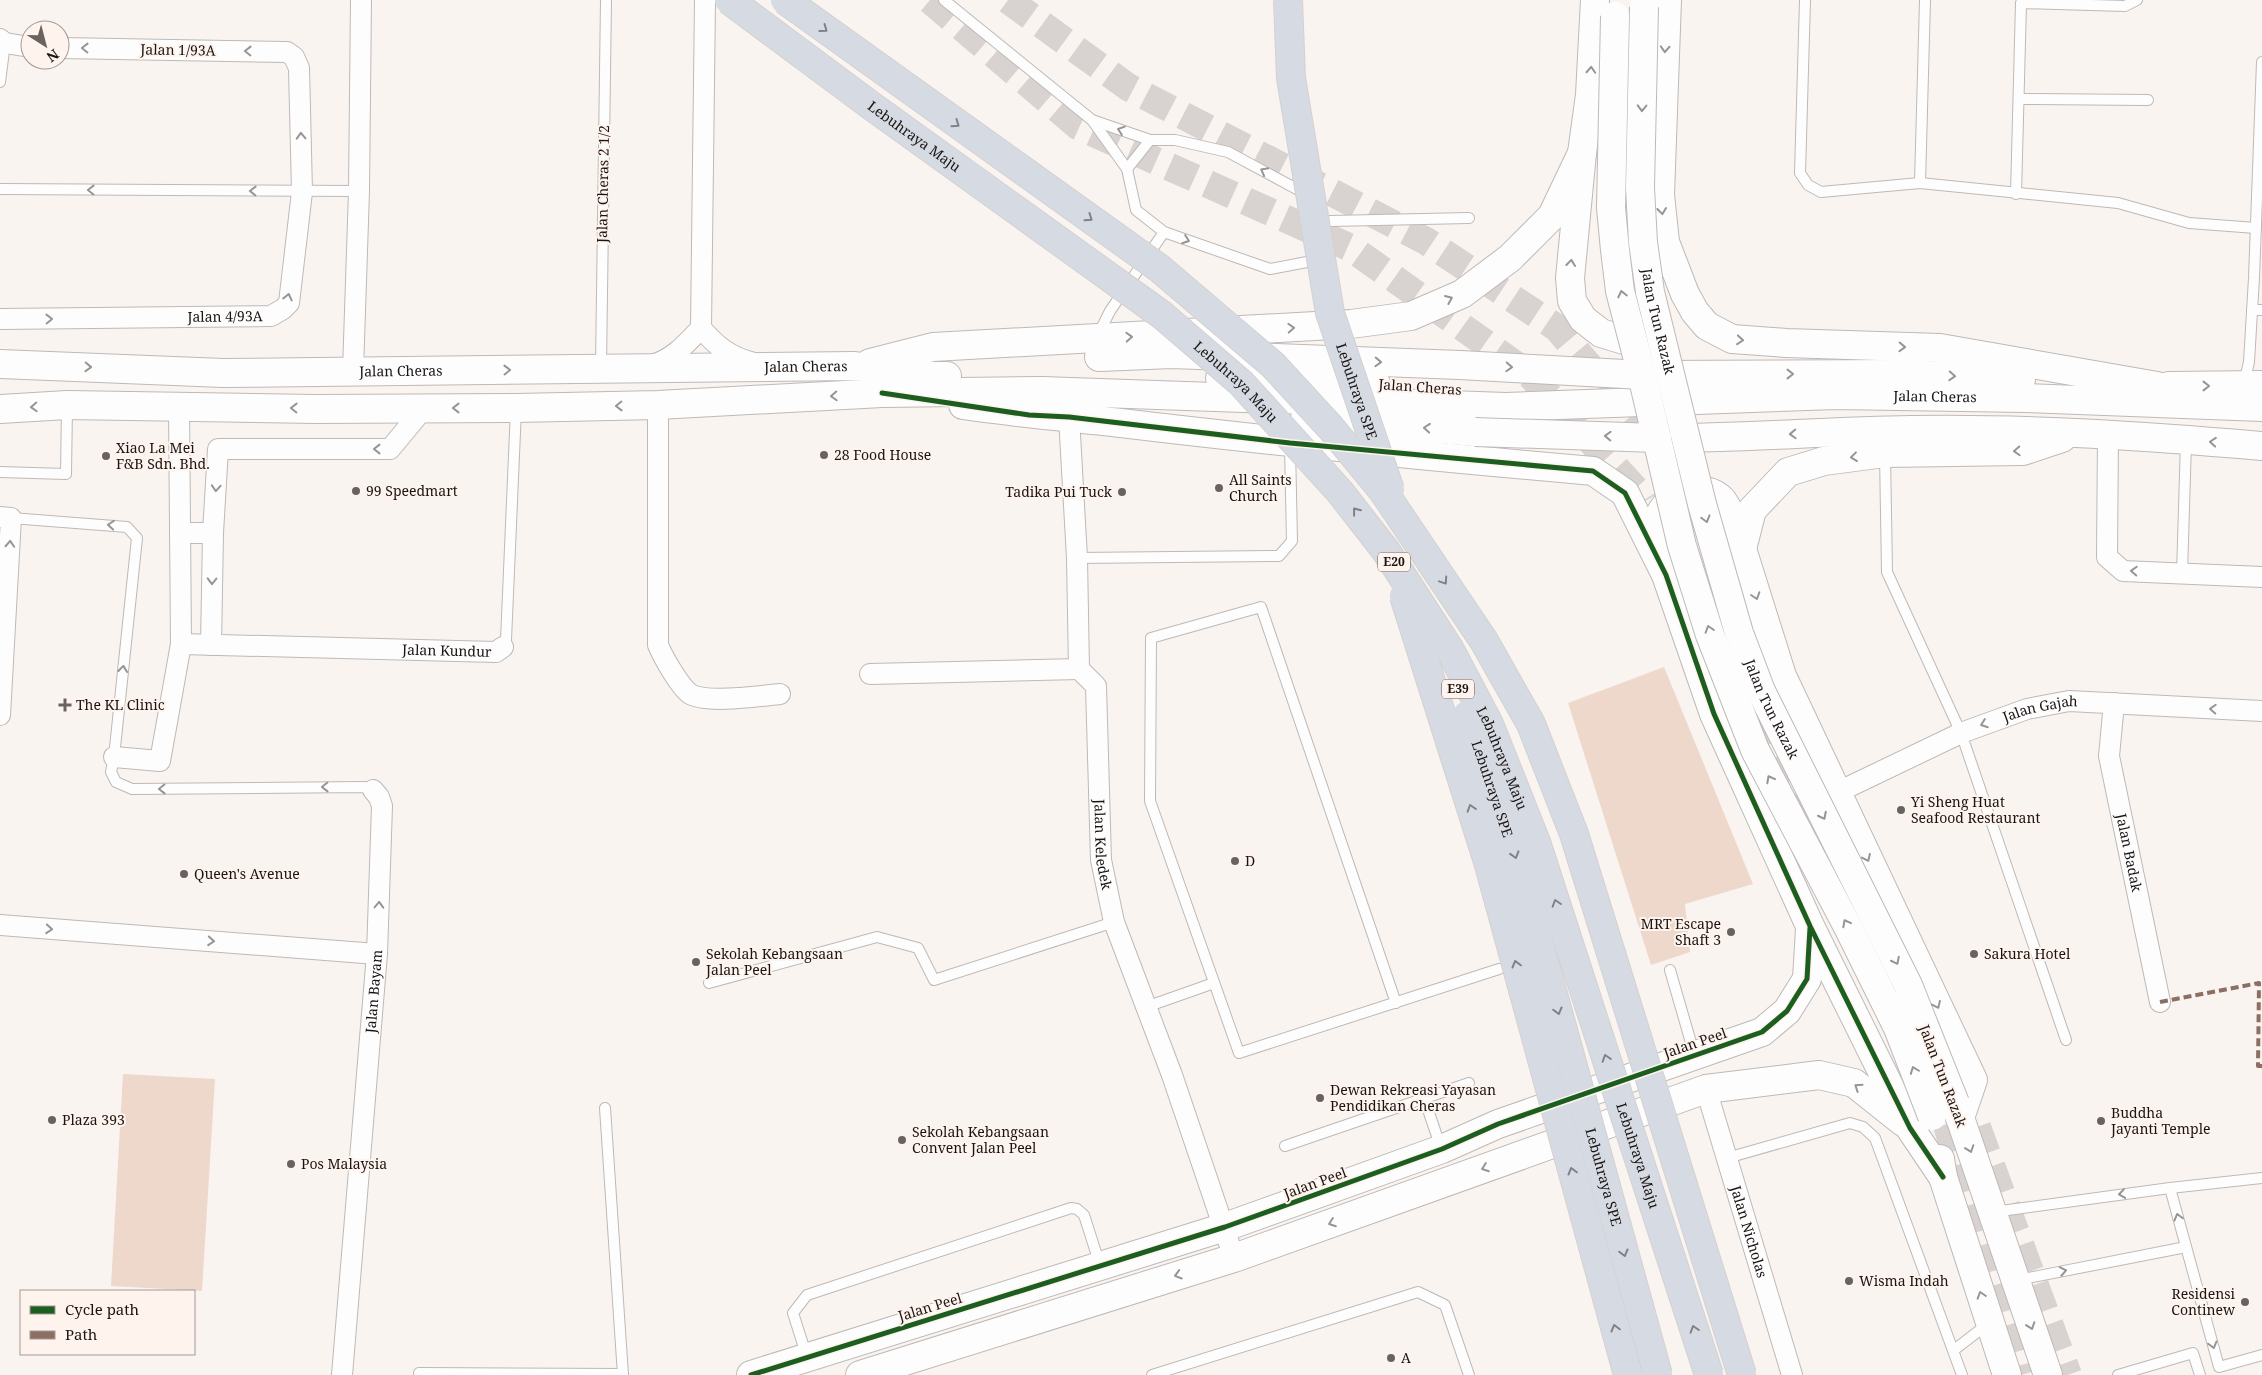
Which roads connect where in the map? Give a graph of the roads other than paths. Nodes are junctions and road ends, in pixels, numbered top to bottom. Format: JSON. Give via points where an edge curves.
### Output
{"nodes":[{"id":1,"x":361,"y":0,"type":"edge"},
{"id":2,"x":606,"y":0,"type":"edge"},
{"id":3,"x":705,"y":0,"type":"edge"},
{"id":4,"x":729,"y":0,"type":"edge"},
{"id":5,"x":785,"y":0,"type":"edge"},
{"id":6,"x":944,"y":0,"type":"edge"},
{"id":7,"x":1271,"y":0,"type":"edge"},
{"id":8,"x":1288,"y":0,"type":"edge"},
{"id":9,"x":1805,"y":0,"type":"edge"},
{"id":10,"x":1925,"y":0,"type":"edge"},
{"id":11,"x":2136,"y":0,"type":"edge"},
{"id":12,"x":1652,"y":2,"type":"edge"},
{"id":13,"x":1609,"y":5,"type":"edge"},
{"id":14,"x":2,"y":41,"type":"edge"},
{"id":15,"x":20,"y":45,"type":"edge"},
{"id":16,"x":70,"y":48,"type":"edge"},
{"id":17,"x":294,"y":57,"type":"joint"},
{"id":18,"x":2262,"y":62,"type":"edge"},
{"id":19,"x":0,"y":82,"type":"edge"},
{"id":20,"x":2020,"y":99,"type":"junction"},
{"id":21,"x":2148,"y":100,"type":"dead end"},
{"id":22,"x":1092,"y":120,"type":"junction"},
{"id":23,"x":1150,"y":140,"type":"junction"},
{"id":24,"x":1582,"y":153,"type":"junction"},
{"id":25,"x":1128,"y":169,"type":"junction"},
{"id":26,"x":1920,"y":183,"type":"junction"},
{"id":27,"x":0,"y":189,"type":"edge"},
{"id":28,"x":359,"y":191,"type":"junction"},
{"id":29,"x":302,"y":192,"type":"junction"},
{"id":30,"x":2016,"y":194,"type":"junction"},
{"id":31,"x":1469,"y":218,"type":"dead end"},
{"id":32,"x":1330,"y":221,"type":"junction"},
{"id":33,"x":2256,"y":228,"type":"junction"},
{"id":34,"x":1164,"y":232,"type":"junction"},
{"id":35,"x":1665,"y":242,"type":"junction"},
{"id":36,"x":2257,"y":310,"type":"edge"},
{"id":37,"x":0,"y":319,"type":"edge"},
{"id":38,"x":701,"y":328,"type":"junction"},
{"id":39,"x":1096,"y":338,"type":"junction"},
{"id":40,"x":2,"y":364,"type":"edge"},
{"id":41,"x":855,"y":366,"type":"junction"},
{"id":42,"x":768,"y":367,"type":"junction"},
{"id":43,"x":601,"y":368,"type":"junction"},
{"id":44,"x":644,"y":368,"type":"junction"},
{"id":45,"x":353,"y":371,"type":"junction"},
{"id":46,"x":1672,"y":374,"type":"junction"},
{"id":47,"x":1642,"y":375,"type":"junction"},
{"id":48,"x":2253,"y":385,"type":"edge"},
{"id":49,"x":2157,"y":386,"type":"junction"},
{"id":50,"x":882,"y":393,"type":"junction"},
{"id":51,"x":1610,"y":404,"type":"junction"},
{"id":52,"x":67,"y":405,"type":"junction"},
{"id":53,"x":658,"y":405,"type":"junction"},
{"id":54,"x":179,"y":406,"type":"junction"},
{"id":55,"x":2262,"y":407,"type":"edge"},
{"id":56,"x":424,"y":408,"type":"junction"},
{"id":57,"x":516,"y":408,"type":"junction"},
{"id":58,"x":0,"y":409,"type":"edge"},
{"id":59,"x":1069,"y":418,"type":"junction"},
{"id":60,"x":2080,"y":432,"type":"junction"},
{"id":61,"x":2108,"y":435,"type":"junction"},
{"id":62,"x":1657,"y":438,"type":"junction"},
{"id":63,"x":1686,"y":438,"type":"junction"},
{"id":64,"x":2186,"y":440,"type":"junction"},
{"id":65,"x":1290,"y":443,"type":"junction"},
{"id":66,"x":2262,"y":446,"type":"edge"},
{"id":67,"x":1885,"y":453,"type":"junction"},
{"id":68,"x":0,"y":472,"type":"edge"},
{"id":69,"x":6,"y":517,"type":"edge"},
{"id":70,"x":180,"y":533,"type":"junction"},
{"id":71,"x":213,"y":533,"type":"junction"},
{"id":72,"x":1742,"y":549,"type":"junction"},
{"id":73,"x":1077,"y":558,"type":"junction"},
{"id":74,"x":2182,"y":574,"type":"junction"},
{"id":75,"x":1666,"y":575,"type":"junction"},
{"id":76,"x":2262,"y":577,"type":"edge"},
{"id":77,"x":181,"y":644,"type":"junction"},
{"id":78,"x":211,"y":646,"type":"junction"},
{"id":79,"x":504,"y":647,"type":"joint"},
{"id":80,"x":1079,"y":669,"type":"junction"},
{"id":81,"x":870,"y":674,"type":"dead end"},
{"id":82,"x":780,"y":694,"type":"dead end"},
{"id":83,"x":2114,"y":703,"type":"junction"},
{"id":84,"x":2262,"y":711,"type":"edge"},
{"id":85,"x":0,"y":715,"type":"edge"},
{"id":86,"x":1961,"y":733,"type":"junction"},
{"id":87,"x":114,"y":757,"type":"junction"},
{"id":88,"x":373,"y":790,"type":"joint"},
{"id":89,"x":1836,"y":793,"type":"junction"},
{"id":90,"x":1114,"y":922,"type":"junction"},
{"id":91,"x":0,"y":925,"type":"edge"},
{"id":92,"x":1810,"y":926,"type":"junction"},
{"id":93,"x":377,"y":954,"type":"junction"},
{"id":94,"x":1499,"y":969,"type":"dead end"},
{"id":95,"x":1670,"y":970,"type":"dead end"},
{"id":96,"x":709,"y":983,"type":"dead end"},
{"id":97,"x":1214,"y":983,"type":"junction"},
{"id":98,"x":2160,"y":1002,"type":"dead end"},
{"id":99,"x":1396,"y":1003,"type":"junction"},
{"id":100,"x":1146,"y":1007,"type":"junction"},
{"id":101,"x":2066,"y":1040,"type":"dead end"},
{"id":102,"x":1695,"y":1055,"type":"junction"},
{"id":103,"x":1469,"y":1082,"type":"dead end"},
{"id":104,"x":1706,"y":1088,"type":"junction"},
{"id":105,"x":1424,"y":1098,"type":"junction"},
{"id":106,"x":605,"y":1108,"type":"dead end"},
{"id":107,"x":1957,"y":1110,"type":"junction"},
{"id":108,"x":1921,"y":1122,"type":"junction"},
{"id":109,"x":1498,"y":1124,"type":"junction"},
{"id":110,"x":1286,"y":1146,"type":"dead end"},
{"id":111,"x":1442,"y":1148,"type":"junction"},
{"id":112,"x":1727,"y":1158,"type":"junction"},
{"id":113,"x":1510,"y":1159,"type":"junction"},
{"id":114,"x":2262,"y":1178,"type":"edge"},
{"id":115,"x":2170,"y":1188,"type":"junction"},
{"id":116,"x":1992,"y":1212,"type":"junction"},
{"id":117,"x":1225,"y":1227,"type":"junction"},
{"id":118,"x":2186,"y":1247,"type":"junction"},
{"id":119,"x":1234,"y":1258,"type":"junction"},
{"id":120,"x":1100,"y":1265,"type":"junction"},
{"id":121,"x":2015,"y":1280,"type":"junction"},
{"id":122,"x":1990,"y":1322,"type":"junction"},
{"id":123,"x":1954,"y":1350,"type":"junction"},
{"id":124,"x":2262,"y":1355,"type":"edge"},
{"id":125,"x":807,"y":1358,"type":"junction"},
{"id":126,"x":419,"y":1373,"type":"dead end"},
{"id":127,"x":623,"y":1374,"type":"edge"},
{"id":128,"x":342,"y":1375,"type":"edge"},
{"id":129,"x":751,"y":1375,"type":"edge"},
{"id":130,"x":860,"y":1375,"type":"edge"},
{"id":131,"x":1152,"y":1375,"type":"edge"},
{"id":132,"x":1469,"y":1375,"type":"edge"},
{"id":133,"x":1628,"y":1375,"type":"edge"},
{"id":134,"x":1658,"y":1375,"type":"edge"},
{"id":135,"x":1709,"y":1375,"type":"edge"},
{"id":136,"x":1742,"y":1375,"type":"edge"},
{"id":137,"x":1792,"y":1375,"type":"edge"},
{"id":138,"x":1962,"y":1375,"type":"edge"},
{"id":139,"x":2007,"y":1375,"type":"edge"},
{"id":140,"x":2048,"y":1375,"type":"edge"},
{"id":141,"x":2118,"y":1375,"type":"edge"},
{"id":142,"x":2200,"y":1375,"type":"edge"}],
"edges":[{"from":1,"to":28,"type":"street"},
{"from":2,"to":43,"type":"lane","name":"Jalan Cheras 2 1/2"},
{"from":3,"to":38,"type":"street"},
{"from":135,"to":4,"type":"highway","name":"Lebuhraya Maju","number":"E20","one_way":true,"bridge":true,"via":[[1529,824],[1489,724],[1450,650],[1386,551],[1340,492],[1242,383],[1162,315]]},
{"from":5,"to":136,"type":"highway","number":"E20","one_way":true,"bridge":true,"via":[[1159,268],[1273,365],[1383,491],[1484,641],[1531,724],[1574,834]]},
{"from":6,"to":22,"type":"lane"},
{"from":133,"to":7,"type":"highway","name":"Lebuhraya SPE","number":"E39","one_way":true,"bridge":true,"via":[[1489,865],[1315,314],[1276,88]]},
{"from":8,"to":134,"type":"highway","name":"Lebuhraya SPE","number":"E39","one_way":true,"bridge":true,"via":[[1291,78],[1330,313],[1515,856]]},
{"from":9,"to":26,"type":"lane","via":[[1800,173],[1808,185],[1821,192]]},
{"from":10,"to":26,"type":"lane"},
{"from":11,"to":20,"type":"lane","via":[[2125,6],[2021,4]]},
{"from":12,"to":35,"type":"street","one_way":true},
{"from":12,"to":46,"type":"street","name":"Jalan Tun Razak","one_way":true,"bridge":true,"via":[[1640,188],[1650,292]]},
{"from":24,"to":13,"type":"street","one_way":true,"via":[[1590,95]]},
{"from":47,"to":13,"type":"street","name":"Jalan Tun Razak","one_way":true,"bridge":true,"via":[[1620,290],[1611,208]]},
{"from":14,"to":15,"type":"street"},
{"from":14,"to":19,"type":"lane"},
{"from":17,"to":16,"type":"street","name":"Jalan 1/93A","one_way":true,"via":[[287,52]]},
{"from":29,"to":17,"type":"street","name":"Jalan 4/93A","one_way":true,"via":[[299,68]]},
{"from":18,"to":33,"type":"lane"},
{"from":20,"to":21,"type":"lane"},
{"from":20,"to":30,"type":"lane"},
{"from":23,"to":22,"type":"lane","one_way":true},
{"from":22,"to":25,"type":"lane"},
{"from":23,"to":25,"type":"lane"},
{"from":32,"to":23,"type":"lane","one_way":true,"via":[[1310,196],[1228,152],[1174,140]]},
{"from":35,"to":24,"type":"street","one_way":true,"via":[[1661,308],[1652,325],[1624,340],[1601,333],[1583,319],[1572,301],[1570,278]]},
{"from":39,"to":24,"type":"street","one_way":true,"via":[[1351,324],[1410,316],[1462,294],[1510,258],[1552,216]]},
{"from":25,"to":34,"type":"lane","via":[[1136,210]]},
{"from":26,"to":30,"type":"lane"},
{"from":29,"to":27,"type":"lane","one_way":true},
{"from":28,"to":29,"type":"lane"},
{"from":28,"to":45,"type":"street"},
{"from":37,"to":29,"type":"street","name":"Jalan 4/93A","one_way":true,"via":[[271,316],[288,302]]},
{"from":30,"to":33,"type":"lane","via":[[2118,204],[2189,223]]},
{"from":31,"to":32,"type":"lane"},
{"from":34,"to":32,"type":"lane","one_way":true,"via":[[1270,270],[1312,261]]},
{"from":33,"to":36,"type":"lane"},
{"from":34,"to":39,"type":"lane","via":[[1110,311]]},
{"from":35,"to":49,"type":"street","one_way":true,"via":[[1674,271],[1695,312],[1707,326],[1732,340],[1940,348]]},
{"from":36,"to":48,"type":"lane","via":[[2249,362]]},
{"from":38,"to":42,"type":"street","via":[[721,350]]},
{"from":38,"to":44,"type":"street","via":[[678,352],[661,363]]},
{"from":39,"to":41,"type":"street","via":[[933,347]]},
{"from":40,"to":45,"type":"street","name":"Jalan Cheras","one_way":true,"via":[[223,373]]},
{"from":41,"to":42,"type":"street","name":"Jalan Cheras"},
{"from":41,"to":47,"type":"street","one_way":true,"bridge":true,"via":[[1172,354],[1460,364]]},
{"from":41,"to":51,"type":"street","name":"Jalan Cheras","via":[[926,376],[1321,380]]},
{"from":42,"to":44,"type":"street","name":"Jalan Cheras"},
{"from":43,"to":44,"type":"street","name":"Jalan Cheras"},
{"from":45,"to":43,"type":"street","name":"Jalan Cheras","one_way":true},
{"from":46,"to":47,"type":"street"},
{"from":46,"to":49,"type":"street","one_way":true,"via":[[1904,374]]},
{"from":46,"to":63,"type":"street","name":"Jalan Tun Razak","bridge":true},
{"from":47,"to":62,"type":"street","name":"Jalan Tun Razak","bridge":true},
{"from":49,"to":48,"type":"street","one_way":true},
{"from":50,"to":51,"type":"street","name":"Jalan Cheras","via":[[1042,391],[1506,407]]},
{"from":50,"to":53,"type":"street","name":"Jalan Cheras","one_way":true},
{"from":50,"to":59,"type":"street"},
{"from":62,"to":50,"type":"street","one_way":true,"bridge":true,"via":[[1475,432],[1242,412],[1043,406]]},
{"from":51,"to":55,"type":"street","name":"Jalan Cheras","via":[[1836,395]]},
{"from":52,"to":54,"type":"street","name":"Jalan Cheras"},
{"from":52,"to":58,"type":"street","name":"Jalan Cheras","one_way":true},
{"from":52,"to":68,"type":"lane","via":[[66,474]]},
{"from":53,"to":57,"type":"street","name":"Jalan Cheras","one_way":true},
{"from":53,"to":82,"type":"street","via":[[658,645],[665,661],[690,694],[716,699]]},
{"from":56,"to":54,"type":"street","name":"Jalan Cheras","one_way":true},
{"from":54,"to":70,"type":"street"},
{"from":57,"to":56,"type":"street","name":"Jalan Cheras","one_way":true},
{"from":56,"to":71,"type":"street","one_way":true,"via":[[390,449],[218,449]]},
{"from":57,"to":79,"type":"lane","name":"Jalan Kundur"},
{"from":59,"to":65,"type":"street"},
{"from":59,"to":73,"type":"street"},
{"from":60,"to":61,"type":"street"},
{"from":60,"to":63,"type":"street","one_way":true,"via":[[1911,430]]},
{"from":60,"to":67,"type":"street","one_way":true,"via":[[2023,451]]},
{"from":61,"to":64,"type":"street"},
{"from":74,"to":61,"type":"street","one_way":true,"via":[[2122,571],[2107,557]]},
{"from":62,"to":63,"type":"street"},
{"from":108,"to":62,"type":"street","name":"Jalan Tun Razak","one_way":true,"bridge":true,"via":[[1898,1028],[1755,750],[1710,635],[1682,546]]},
{"from":63,"to":107,"type":"street","name":"Jalan Tun Razak","one_way":true,"bridge":true,"via":[[1736,624],[1761,691],[1908,985]]},
{"from":66,"to":64,"type":"street","one_way":true},
{"from":64,"to":74,"type":"lane"},
{"from":65,"to":73,"type":"lane","via":[[1292,541],[1280,556]]},
{"from":65,"to":75,"type":"street","via":[[1593,472],[1625,493]]},
{"from":67,"to":72,"type":"street","one_way":true,"via":[[1824,460],[1788,472],[1752,510]]},
{"from":67,"to":86,"type":"lane","via":[[1887,572]]},
{"from":85,"to":69,"type":"street","one_way":true},
{"from":87,"to":69,"type":"lane","one_way":true,"via":[[137,538],[127,527]]},
{"from":70,"to":71,"type":"street"},
{"from":70,"to":77,"type":"street"},
{"from":71,"to":78,"type":"street","one_way":true},
{"from":72,"to":75,"type":"street","via":[[1732,517],[1722,500],[1704,490],[1682,493],[1660,515],[1658,537]]},
{"from":72,"to":89,"type":"street","one_way":true,"via":[[1782,676]]},
{"from":73,"to":80,"type":"street"},
{"from":74,"to":76,"type":"street"},
{"from":75,"to":92,"type":"street","via":[[1714,714]]},
{"from":77,"to":78,"type":"street","name":"Jalan Kundur"},
{"from":77,"to":87,"type":"street","via":[[160,761]]},
{"from":78,"to":79,"type":"street","name":"Jalan Kundur","via":[[496,652]]},
{"from":80,"to":81,"type":"street"},
{"from":80,"to":90,"type":"street","name":"Jalan Keledek","via":[[1096,686],[1100,860]]},
{"from":84,"to":83,"type":"street","name":"Jalan Gajah","one_way":true},
{"from":83,"to":86,"type":"street","name":"Jalan Gajah","one_way":true,"via":[[2069,701],[2027,709]]},
{"from":83,"to":98,"type":"street","name":"Jalan Badak","via":[[2109,756]]},
{"from":86,"to":89,"type":"street","name":"Jalan Gajah"},
{"from":86,"to":101,"type":"lane"},
{"from":88,"to":87,"type":"lane","one_way":true,"via":[[364,787],[132,789],[116,782],[111,772]]},
{"from":93,"to":88,"type":"street","one_way":true,"via":[[382,806]]},
{"from":89,"to":107,"type":"street","one_way":true,"via":[[1973,1080]]},
{"from":90,"to":96,"type":"lane","via":[[934,980],[918,948],[877,937]]},
{"from":90,"to":100,"type":"street","name":"Jalan Keledek"},
{"from":91,"to":93,"type":"street","name":"Jalan Bayam","one_way":true},
{"from":92,"to":102,"type":"street","name":"Jalan Peel","via":[[1808,979],[1787,1011],[1762,1032]]},
{"from":92,"to":108,"type":"street"},
{"from":93,"to":128,"type":"street","name":"Jalan Bayam"},
{"from":94,"to":99,"type":"lane"},
{"from":95,"to":102,"type":"lane"},
{"from":97,"to":99,"type":"lane","via":[[1239,1053]]},
{"from":97,"to":99,"type":"lane","via":[[1150,801],[1151,638],[1261,607]]},
{"from":97,"to":100,"type":"lane"},
{"from":100,"to":117,"type":"street","name":"Jalan Keledek"},
{"from":102,"to":109,"type":"street","name":"Jalan Peel"},
{"from":103,"to":105,"type":"lane"},
{"from":108,"to":104,"type":"street","one_way":true,"via":[[1854,1083],[1819,1075]]},
{"from":104,"to":112,"type":"street","name":"Jalan Nicholas"},
{"from":104,"to":113,"type":"street"},
{"from":105,"to":110,"type":"lane"},
{"from":105,"to":111,"type":"lane"},
{"from":106,"to":127,"type":"lane"},
{"from":107,"to":116,"type":"street","name":"Jalan Tun Razak","one_way":true},
{"from":122,"to":108,"type":"street","name":"Jalan Tun Razak","one_way":true,"via":[[1943,1177]]},
{"from":109,"to":111,"type":"street","name":"Jalan Peel"},
{"from":109,"to":113,"type":"street"},
{"from":111,"to":117,"type":"street","name":"Jalan Peel"},
{"from":112,"to":123,"type":"lane","via":[[1850,1123],[1863,1127],[1875,1138]]},
{"from":112,"to":137,"type":"street","name":"Jalan Nicholas"},
{"from":113,"to":119,"type":"street","one_way":true},
{"from":114,"to":115,"type":"lane"},
{"from":115,"to":116,"type":"lane","one_way":true},
{"from":118,"to":115,"type":"lane","one_way":true},
{"from":116,"to":121,"type":"street","name":"Jalan Tun Razak"},
{"from":117,"to":119,"type":"street","name":"Jalan Keledek"},
{"from":117,"to":120,"type":"street","name":"Jalan Peel"},
{"from":121,"to":118,"type":"lane","one_way":true},
{"from":118,"to":124,"type":"lane","one_way":true,"via":[[2219,1367]]},
{"from":119,"to":130,"type":"street","one_way":true},
{"from":120,"to":125,"type":"street","name":"Jalan Peel"},
{"from":120,"to":125,"type":"lane","via":[[1084,1215],[1071,1208],[807,1295],[792,1313]]},
{"from":121,"to":140,"type":"street","name":"Jalan Tun Razak","one_way":true},
{"from":122,"to":123,"type":"lane"},
{"from":122,"to":139,"type":"street","name":"Jalan Tun Razak"},
{"from":123,"to":138,"type":"lane"},
{"from":125,"to":129,"type":"street","name":"Jalan Peel"},
{"from":126,"to":127,"type":"lane"},
{"from":131,"to":132,"type":"lane","via":[[1418,1292],[1445,1305]]},
{"from":141,"to":142,"type":"lane","via":[[2193,1353]]}]}
